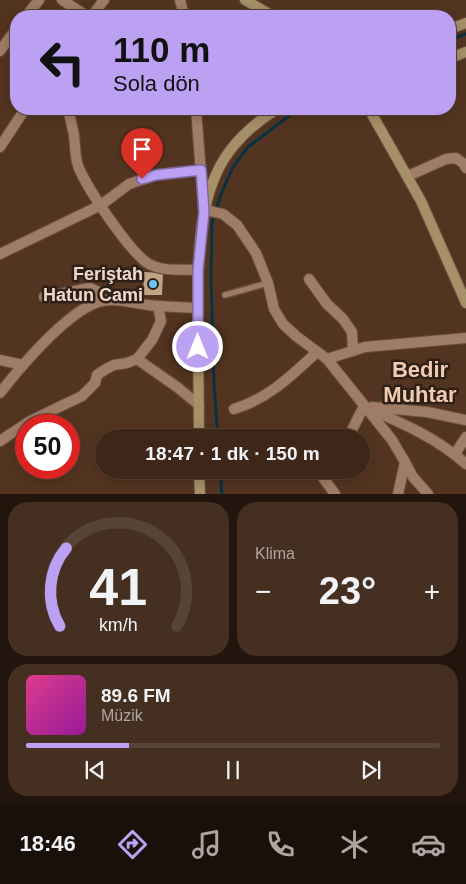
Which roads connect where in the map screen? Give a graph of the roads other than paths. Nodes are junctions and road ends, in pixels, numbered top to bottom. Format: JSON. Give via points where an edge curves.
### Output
{"nodes":[{"id":1,"x":39,"y":0,"type":"edge"},
{"id":2,"x":62,"y":0,"type":"edge"},
{"id":3,"x":245,"y":0,"type":"edge"},
{"id":4,"x":260,"y":4,"type":"edge"},
{"id":5,"x":31,"y":10,"type":"edge"},
{"id":6,"x":78,"y":10,"type":"edge"},
{"id":7,"x":10,"y":37,"type":"edge"},
{"id":8,"x":0,"y":51,"type":"edge"},
{"id":9,"x":21,"y":115,"type":"edge"},
{"id":10,"x":69,"y":115,"type":"edge"},
{"id":11,"x":196,"y":115,"type":"edge"},
{"id":12,"x":266,"y":115,"type":"edge"},
{"id":13,"x":372,"y":115,"type":"edge"},
{"id":14,"x":0,"y":147,"type":"edge"},
{"id":15,"x":466,"y":168,"type":"edge"},
{"id":16,"x":201,"y":170,"type":"junction"},
{"id":17,"x":408,"y":176,"type":"junction"},
{"id":18,"x":101,"y":205,"type":"junction"},
{"id":19,"x":207,"y":211,"type":"junction"},
{"id":20,"x":0,"y":254,"type":"edge"},
{"id":21,"x":198,"y":270,"type":"junction"},
{"id":22,"x":310,"y":279,"type":"dead end"},
{"id":23,"x":268,"y":283,"type":"junction"},
{"id":24,"x":225,"y":295,"type":"dead end"},
{"id":25,"x":44,"y":297,"type":"dead end"},
{"id":26,"x":98,"y":302,"type":"junction"},
{"id":27,"x":466,"y":302,"type":"edge"},
{"id":28,"x":158,"y":306,"type":"junction"},
{"id":29,"x":198,"y":308,"type":"junction"},
{"id":30,"x":466,"y":338,"type":"edge"},
{"id":31,"x":353,"y":351,"type":"junction"},
{"id":32,"x":317,"y":352,"type":"junction"},
{"id":33,"x":136,"y":359,"type":"junction"},
{"id":34,"x":328,"y":359,"type":"junction"},
{"id":35,"x":0,"y":360,"type":"edge"},
{"id":36,"x":23,"y":365,"type":"junction"},
{"id":37,"x":0,"y":393,"type":"edge"},
{"id":38,"x":199,"y":405,"type":"junction"},
{"id":39,"x":364,"y":406,"type":"junction"},
{"id":40,"x":234,"y":408,"type":"dead end"},
{"id":41,"x":466,"y":420,"type":"edge"},
{"id":42,"x":199,"y":429,"type":"edge"},
{"id":43,"x":352,"y":429,"type":"edge"},
{"id":44,"x":466,"y":437,"type":"edge"},
{"id":45,"x":0,"y":441,"type":"edge"},
{"id":46,"x":455,"y":454,"type":"junction"},
{"id":47,"x":405,"y":462,"type":"junction"},
{"id":48,"x":466,"y":464,"type":"edge"},
{"id":49,"x":200,"y":479,"type":"edge"},
{"id":50,"x":324,"y":479,"type":"edge"},
{"id":51,"x":200,"y":494,"type":"edge"},
{"id":52,"x":335,"y":494,"type":"edge"},
{"id":53,"x":398,"y":494,"type":"edge"},
{"id":54,"x":428,"y":494,"type":"edge"}],
"edges":[{"from":1,"to":5,"type":"street"},
{"from":2,"to":6,"type":"street"},
{"from":3,"to":4,"type":"main road"},
{"from":7,"to":8,"type":"street"},
{"from":9,"to":14,"type":"street"},
{"from":10,"to":18,"type":"street","via":[[77,163]]},
{"from":11,"to":16,"type":"street"},
{"from":12,"to":19,"type":"main road","via":[[234,144],[219,168],[210,188]]},
{"from":13,"to":17,"type":"main road"},
{"from":15,"to":17,"type":"street","via":[[456,158],[446,159]]},
{"from":16,"to":18,"type":"street","via":[[156,175],[129,184]]},
{"from":16,"to":19,"type":"street"},
{"from":17,"to":27,"type":"main road"},
{"from":18,"to":20,"type":"street"},
{"from":18,"to":21,"type":"street","via":[[138,256],[149,264],[161,268]]},
{"from":19,"to":21,"type":"main road"},
{"from":19,"to":23,"type":"street","via":[[223,214],[237,225],[256,253]]},
{"from":21,"to":29,"type":"main road"},
{"from":22,"to":31,"type":"street","via":[[352,332]]},
{"from":23,"to":24,"type":"lane"},
{"from":23,"to":32,"type":"street","via":[[274,309],[283,324]]},
{"from":25,"to":26,"type":"street","via":[[90,288],[99,292]]},
{"from":26,"to":28,"type":"street","via":[[113,300]]},
{"from":26,"to":36,"type":"street","via":[[75,315]]},
{"from":28,"to":29,"type":"street"},
{"from":28,"to":33,"type":"street","via":[[161,321],[152,340]]},
{"from":29,"to":38,"type":"main road"},
{"from":30,"to":31,"type":"street","via":[[365,347]]},
{"from":31,"to":34,"type":"street"},
{"from":32,"to":34,"type":"street"},
{"from":32,"to":40,"type":"street","via":[[280,385],[249,404]]},
{"from":33,"to":38,"type":"street"},
{"from":33,"to":45,"type":"street","via":[[106,369],[97,375],[95,383],[82,396],[30,421]]},
{"from":34,"to":39,"type":"street"},
{"from":35,"to":36,"type":"street"},
{"from":36,"to":37,"type":"street"},
{"from":38,"to":42,"type":"main road"},
{"from":39,"to":41,"type":"street","via":[[427,412]]},
{"from":39,"to":43,"type":"street"},
{"from":39,"to":46,"type":"street","via":[[422,433]]},
{"from":39,"to":47,"type":"street","via":[[392,440]]},
{"from":44,"to":46,"type":"street"},
{"from":46,"to":48,"type":"street"},
{"from":47,"to":53,"type":"street"},
{"from":47,"to":54,"type":"street","via":[[412,477]]},
{"from":49,"to":51,"type":"main road"},
{"from":50,"to":52,"type":"street"}]}
